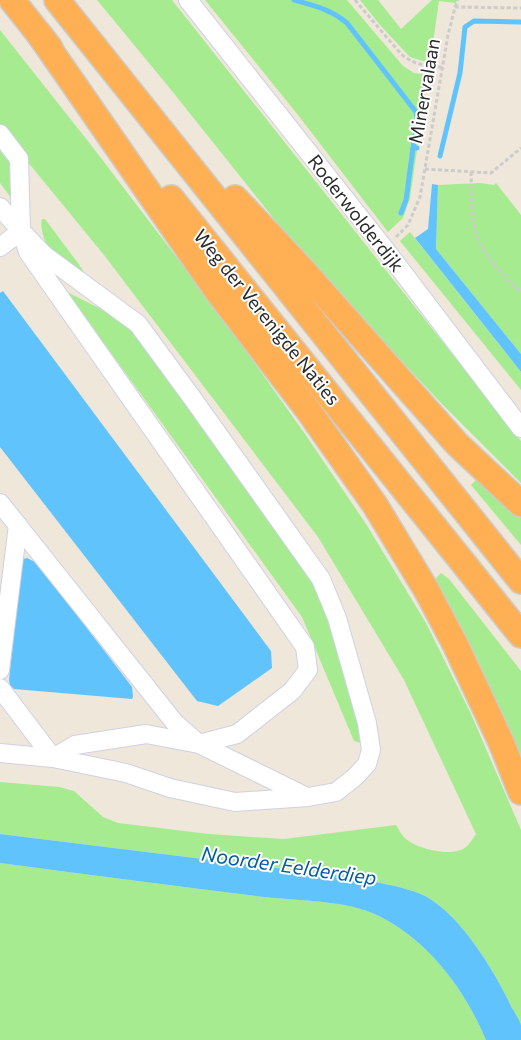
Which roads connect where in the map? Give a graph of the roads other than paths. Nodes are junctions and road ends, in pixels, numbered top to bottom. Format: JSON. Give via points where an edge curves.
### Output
{"nodes":[{"id":1,"x":12,"y":0,"type":"edge"},
{"id":2,"x":57,"y":0,"type":"edge"},
{"id":3,"x":188,"y":0,"type":"edge"},
{"id":4,"x":39,"y":34,"type":"junction"},
{"id":5,"x":113,"y":69,"type":"junction"},
{"id":6,"x":0,"y":134,"type":"edge"},
{"id":7,"x":0,"y":207,"type":"edge"},
{"id":8,"x":21,"y":231,"type":"junction"},
{"id":9,"x":0,"y":247,"type":"edge"},
{"id":10,"x":521,"y":428,"type":"edge"},
{"id":11,"x":521,"y":504,"type":"edge"},
{"id":12,"x":7,"y":514,"type":"edge"},
{"id":13,"x":521,"y":581,"type":"edge"},
{"id":14,"x":521,"y":635,"type":"edge"},
{"id":15,"x":0,"y":670,"type":"edge"},
{"id":16,"x":0,"y":688,"type":"edge"},
{"id":17,"x":199,"y":744,"type":"junction"},
{"id":18,"x":0,"y":753,"type":"edge"},
{"id":19,"x":53,"y":758,"type":"junction"},
{"id":20,"x":521,"y":792,"type":"edge"},
{"id":21,"x":308,"y":797,"type":"junction"}],
"edges":[{"from":1,"to":4,"type":"highway","name":"Weg der Verenigde Naties"},
{"from":2,"to":5,"type":"highway","name":"Weg der Verenigde Naties"},
{"from":3,"to":10,"type":"street","name":"Roderwolderdijk"},
{"from":4,"to":14,"type":"highway","name":"Weg der Verenigde Naties"},
{"from":4,"to":20,"type":"highway","via":[[217,291],[308,410],[375,505],[456,646]]},
{"from":5,"to":11,"type":"highway","via":[[301,268],[457,444]]},
{"from":5,"to":13,"type":"highway","name":"Weg der Verenigde Naties"},
{"from":6,"to":8,"type":"street","via":[[20,159]]},
{"from":7,"to":8,"type":"street"},
{"from":8,"to":9,"type":"street"},
{"from":8,"to":17,"type":"street","via":[[28,252],[305,648],[308,670],[292,691],[237,734]]},
{"from":8,"to":21,"type":"street","via":[[44,255],[138,324],[321,579],[337,618],[372,750],[367,764],[336,792]]},
{"from":12,"to":15,"type":"street"},
{"from":12,"to":17,"type":"street","via":[[175,723]]},
{"from":16,"to":19,"type":"street"},
{"from":17,"to":19,"type":"street","via":[[146,734],[75,745]]},
{"from":17,"to":21,"type":"street"},
{"from":18,"to":19,"type":"street"},
{"from":19,"to":21,"type":"street","via":[[236,802]]}]}
